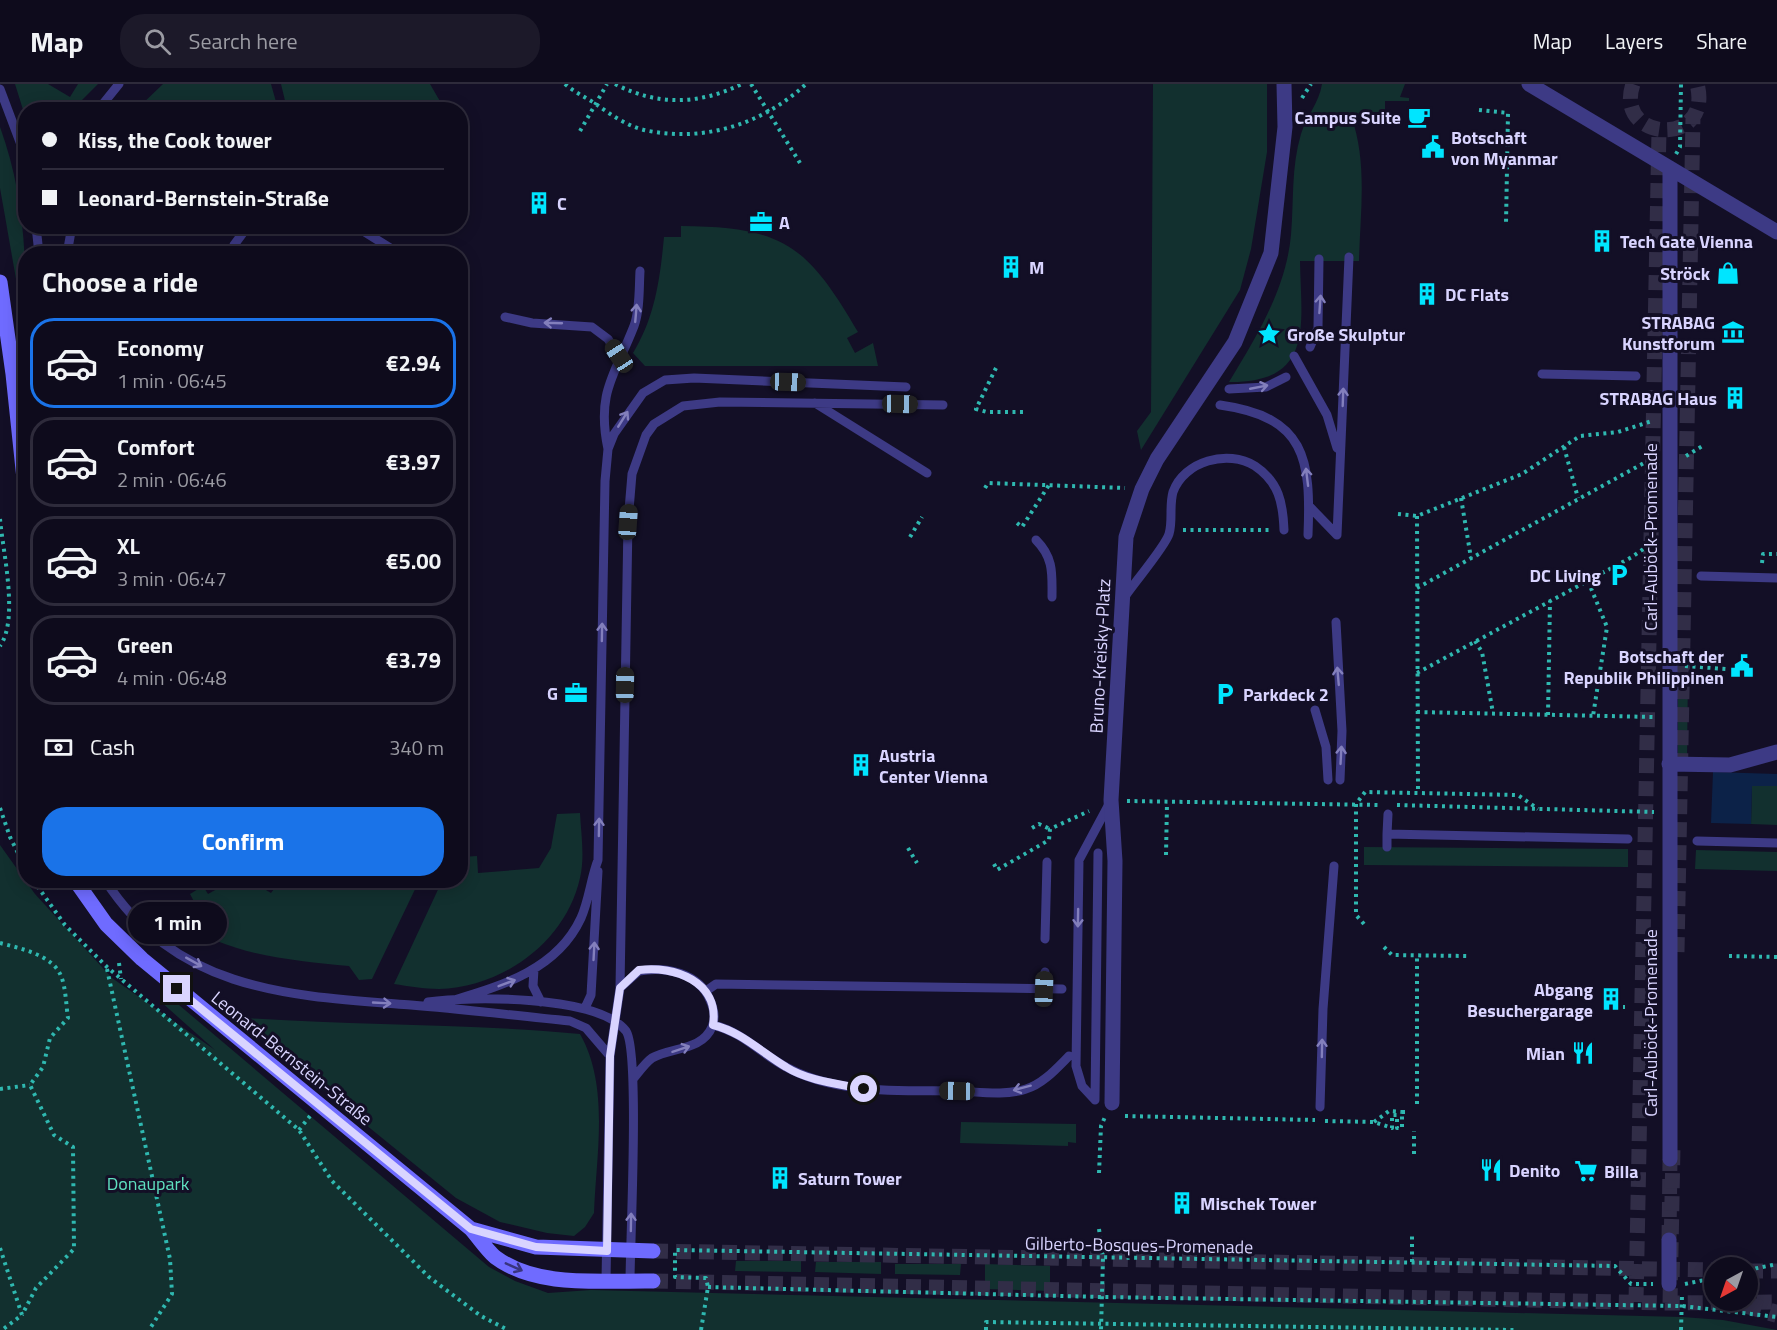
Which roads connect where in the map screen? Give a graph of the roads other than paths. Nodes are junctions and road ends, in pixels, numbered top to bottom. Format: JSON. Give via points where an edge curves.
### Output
{"nodes":[{"id":1,"x":119,"y":84,"type":"edge"},
{"id":2,"x":1284,"y":84,"type":"edge"},
{"id":3,"x":1530,"y":84,"type":"edge"},
{"id":4,"x":0,"y":89,"type":"edge"},
{"id":5,"x":104,"y":102,"type":"edge"},
{"id":6,"x":18,"y":137,"type":"edge"},
{"id":7,"x":1670,"y":168,"type":"junction"},
{"id":8,"x":1777,"y":232,"type":"edge"},
{"id":9,"x":368,"y":234,"type":"edge"},
{"id":10,"x":387,"y":246,"type":"edge"},
{"id":11,"x":1349,"y":257,"type":"dead end"},
{"id":12,"x":1319,"y":259,"type":"dead end"},
{"id":13,"x":640,"y":271,"type":"dead end"},
{"id":14,"x":0,"y":282,"type":"edge"},
{"id":15,"x":505,"y":317,"type":"dead end"},
{"id":16,"x":1310,"y":347,"type":"dead end"},
{"id":17,"x":619,"y":356,"type":"junction"},
{"id":18,"x":1294,"y":356,"type":"dead end"},
{"id":19,"x":1542,"y":374,"type":"dead end"},
{"id":20,"x":1636,"y":376,"type":"dead end"},
{"id":21,"x":1286,"y":377,"type":"dead end"},
{"id":22,"x":906,"y":387,"type":"dead end"},
{"id":23,"x":1229,"y":389,"type":"dead end"},
{"id":24,"x":814,"y":403,"type":"junction"},
{"id":25,"x":943,"y":405,"type":"dead end"},
{"id":26,"x":1220,"y":405,"type":"dead end"},
{"id":27,"x":18,"y":422,"type":"edge"},
{"id":28,"x":608,"y":449,"type":"junction"},
{"id":29,"x":1340,"y":456,"type":"junction"},
{"id":30,"x":927,"y":473,"type":"dead end"},
{"id":31,"x":1309,"y":506,"type":"junction"},
{"id":32,"x":1284,"y":530,"type":"road end"},
{"id":33,"x":1308,"y":535,"type":"dead end"},
{"id":34,"x":1036,"y":540,"type":"dead end"},
{"id":35,"x":1701,"y":576,"type":"dead end"},
{"id":36,"x":1777,"y":578,"type":"edge"},
{"id":37,"x":1052,"y":597,"type":"dead end"},
{"id":38,"x":1122,"y":600,"type":"junction"},
{"id":39,"x":1336,"y":622,"type":"dead end"},
{"id":40,"x":1315,"y":710,"type":"dead end"},
{"id":41,"x":1777,"y":752,"type":"edge"},
{"id":42,"x":1669,"y":764,"type":"junction"},
{"id":43,"x":1328,"y":780,"type":"dead end"},
{"id":44,"x":1340,"y":780,"type":"dead end"},
{"id":45,"x":1112,"y":800,"type":"junction"},
{"id":46,"x":1388,"y":814,"type":"dead end"},
{"id":47,"x":1387,"y":834,"type":"junction"},
{"id":48,"x":1558,"y":838,"type":"junction"},
{"id":49,"x":1628,"y":840,"type":"dead end"},
{"id":50,"x":1697,"y":841,"type":"dead end"},
{"id":51,"x":1777,"y":843,"type":"edge"},
{"id":52,"x":1387,"y":847,"type":"dead end"},
{"id":53,"x":1558,"y":849,"type":"dead end"},
{"id":54,"x":1098,"y":853,"type":"dead end"},
{"id":55,"x":598,"y":860,"type":"junction"},
{"id":56,"x":1047,"y":862,"type":"dead end"},
{"id":57,"x":1334,"y":866,"type":"dead end"},
{"id":58,"x":81,"y":888,"type":"edge"},
{"id":59,"x":111,"y":888,"type":"edge"},
{"id":60,"x":1045,"y":939,"type":"dead end"},
{"id":61,"x":534,"y":969,"type":"junction"},
{"id":62,"x":1045,"y":972,"type":"dead end"},
{"id":63,"x":620,"y":988,"type":"junction"},
{"id":64,"x":1044,"y":989,"type":"junction"},
{"id":65,"x":1062,"y":989,"type":"dead end"},
{"id":66,"x":706,"y":991,"type":"junction"},
{"id":67,"x":451,"y":1001,"type":"junction"},
{"id":68,"x":541,"y":1002,"type":"junction"},
{"id":69,"x":411,"y":1005,"type":"junction"},
{"id":70,"x":585,"y":1008,"type":"junction"},
{"id":71,"x":617,"y":1023,"type":"junction"},
{"id":72,"x":713,"y":1025,"type":"junction"},
{"id":73,"x":610,"y":1056,"type":"junction"},
{"id":74,"x":1069,"y":1056,"type":"dead end"},
{"id":75,"x":633,"y":1079,"type":"junction"},
{"id":76,"x":1320,"y":1107,"type":"dead end"},
{"id":77,"x":1112,"y":1111,"type":"road end"},
{"id":78,"x":1670,"y":1159,"type":"tunnel mouth"},
{"id":79,"x":471,"y":1229,"type":"junction"},
{"id":80,"x":1669,"y":1240,"type":"tunnel mouth"},
{"id":81,"x":607,"y":1251,"type":"junction"},
{"id":82,"x":630,"y":1251,"type":"junction"},
{"id":83,"x":653,"y":1251,"type":"tunnel mouth"},
{"id":84,"x":606,"y":1280,"type":"junction"},
{"id":85,"x":630,"y":1281,"type":"junction"},
{"id":86,"x":653,"y":1281,"type":"tunnel mouth"},
{"id":87,"x":1676,"y":1284,"type":"tunnel mouth"}],
"edges":[{"from":1,"to":5,"type":"lane"},
{"from":2,"to":38,"type":"street","name":"Bruno-Kreisky-Platz","via":[[1285,128],[1271,253],[1235,342],[1157,459],[1142,489],[1126,537]]},
{"from":3,"to":7,"type":"street"},
{"from":4,"to":6,"type":"lane"},
{"from":7,"to":8,"type":"street"},
{"from":7,"to":42,"type":"street","name":"Carl-Auböck-Promenade"},
{"from":9,"to":10,"type":"lane"},
{"from":29,"to":11,"type":"lane","one_way":true},
{"from":16,"to":12,"type":"lane","one_way":true,"via":[[1318,327]]},
{"from":17,"to":13,"type":"lane","one_way":true,"via":[[635,324]]},
{"from":14,"to":27,"type":"main road"},
{"from":17,"to":15,"type":"lane","one_way":true,"via":[[608,339],[592,327]]},
{"from":17,"to":28,"type":"lane","via":[[607,389],[603,426]]},
{"from":18,"to":29,"type":"lane","via":[[1327,415]]},
{"from":19,"to":20,"type":"lane"},
{"from":23,"to":21,"type":"lane","one_way":true,"via":[[1266,387]]},
{"from":28,"to":22,"type":"lane","one_way":true,"via":[[630,408],[643,393],[665,380]]},
{"from":24,"to":25,"type":"lane"},
{"from":24,"to":30,"type":"lane"},
{"from":24,"to":63,"type":"lane","via":[[720,402],[684,406],[654,424],[639,451],[632,474],[628,522]]},
{"from":31,"to":26,"type":"lane","one_way":true,"via":[[1308,474],[1295,440],[1259,413]]},
{"from":55,"to":28,"type":"lane","one_way":true},
{"from":29,"to":31,"type":"lane","via":[[1337,535]]},
{"from":31,"to":33,"type":"lane"},
{"from":32,"to":38,"type":"lane","via":[[1281,497],[1263,472],[1251,464],[1220,458],[1193,467],[1173,492],[1169,535]]},
{"from":34,"to":37,"type":"lane","via":[[1046,550],[1052,566]]},
{"from":35,"to":36,"type":"lane"},
{"from":38,"to":45,"type":"street","name":"Bruno-Kreisky-Platz"},
{"from":44,"to":39,"type":"lane","one_way":true,"via":[[1342,731]]},
{"from":40,"to":43,"type":"lane","via":[[1326,747]]},
{"from":41,"to":42,"type":"street","via":[[1730,765]]},
{"from":42,"to":78,"type":"street","name":"Carl-Auböck-Promenade"},
{"from":45,"to":54,"type":"lane","one_way":true,"via":[[1079,860],[1076,1066],[1078,1077],[1092,1096]]},
{"from":45,"to":77,"type":"street","name":"Bruno-Kreisky-Platz","via":[[1115,861]]},
{"from":46,"to":47,"type":"lane"},
{"from":47,"to":48,"type":"lane"},
{"from":47,"to":52,"type":"lane"},
{"from":48,"to":49,"type":"lane"},
{"from":48,"to":53,"type":"lane"},
{"from":50,"to":51,"type":"lane"},
{"from":55,"to":61,"type":"lane","via":[[582,917],[562,945]]},
{"from":70,"to":55,"type":"lane","one_way":true,"via":[[591,995]]},
{"from":56,"to":60,"type":"lane"},
{"from":76,"to":57,"type":"lane","one_way":true},
{"from":58,"to":79,"type":"main road","name":"Leonard-Bernstein-Straße","via":[[106,924],[142,959]]},
{"from":59,"to":69,"type":"lane","one_way":true,"via":[[148,930],[178,953],[218,974],[333,1001]]},
{"from":67,"to":61,"type":"lane","one_way":true},
{"from":61,"to":68,"type":"lane","via":[[533,986]]},
{"from":62,"to":64,"type":"lane"},
{"from":63,"to":66,"type":"lane","via":[[639,970],[655,968],[682,975]]},
{"from":63,"to":71,"type":"lane"},
{"from":64,"to":65,"type":"lane"},
{"from":64,"to":66,"type":"lane","via":[[716,984]]},
{"from":66,"to":72,"type":"lane","via":[[712,1005]]},
{"from":67,"to":68,"type":"lane"},
{"from":67,"to":69,"type":"lane"},
{"from":68,"to":70,"type":"lane"},
{"from":69,"to":73,"type":"lane","via":[[570,1021],[586,1028]]},
{"from":70,"to":71,"type":"lane"},
{"from":71,"to":73,"type":"lane"},
{"from":71,"to":75,"type":"lane","via":[[631,1041]]},
{"from":74,"to":72,"type":"lane","one_way":true,"via":[[1051,1074],[1027,1089],[864,1089],[787,1068],[762,1049]]},
{"from":75,"to":72,"type":"lane","one_way":true,"via":[[653,1058],[695,1044]]},
{"from":73,"to":81,"type":"lane"},
{"from":82,"to":75,"type":"lane","one_way":true},
{"from":79,"to":81,"type":"main road","name":"Leonard-Bernstein-Straße","via":[[536,1247]]},
{"from":79,"to":84,"type":"main road","name":"Leonard-Bernstein-Straße","one_way":true,"via":[[492,1255],[525,1272],[548,1278]]},
{"from":80,"to":87,"type":"street"},
{"from":81,"to":82,"type":"main road","name":"Leonard-Bernstein-Straße"},
{"from":81,"to":84,"type":"lane"},
{"from":82,"to":83,"type":"main road","name":"Leonard-Bernstein-Straße"},
{"from":82,"to":85,"type":"lane"},
{"from":84,"to":85,"type":"main road","name":"Leonard-Bernstein-Straße"},
{"from":85,"to":86,"type":"main road","name":"Leonard-Bernstein-Straße"}]}
